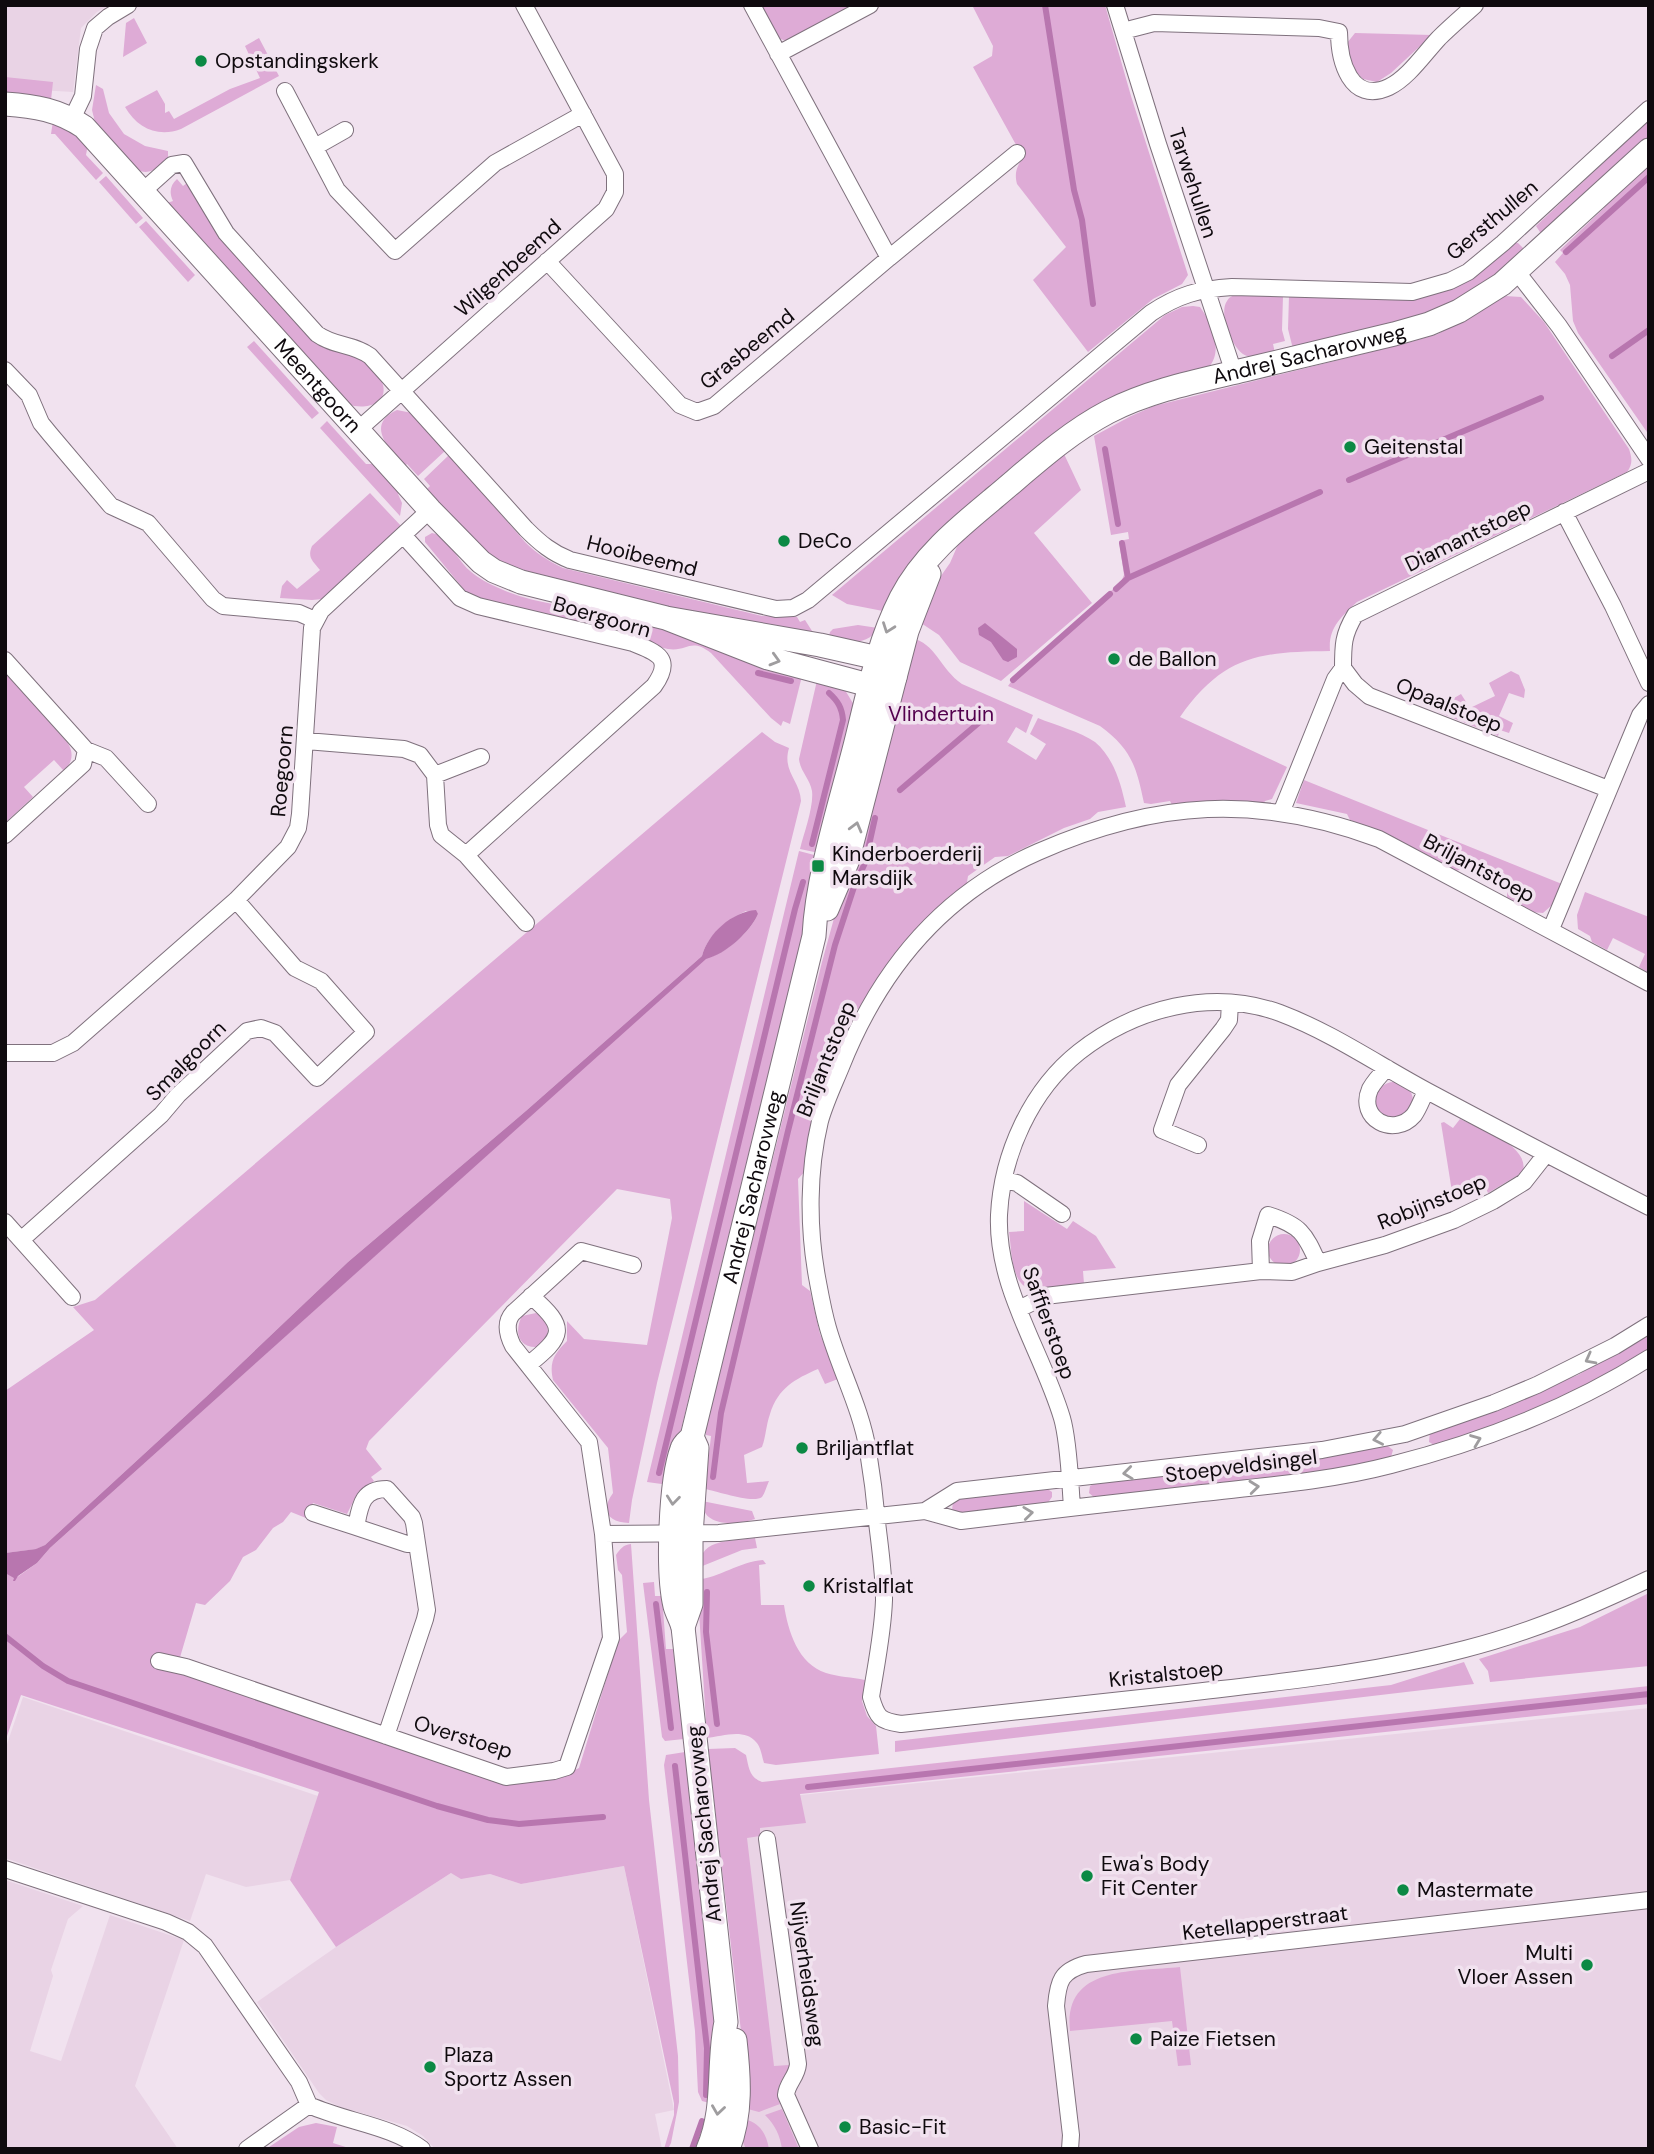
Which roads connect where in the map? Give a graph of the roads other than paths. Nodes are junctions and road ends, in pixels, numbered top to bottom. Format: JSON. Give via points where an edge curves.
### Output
{"nodes":[{"id":1,"x":128,"y":5,"type":"edge"},
{"id":2,"x":524,"y":5,"type":"edge"},
{"id":3,"x":752,"y":5,"type":"edge"},
{"id":4,"x":870,"y":5,"type":"edge"},
{"id":5,"x":1115,"y":5,"type":"edge"},
{"id":6,"x":1475,"y":5,"type":"edge"},
{"id":7,"x":1123,"y":31,"type":"junction"},
{"id":8,"x":778,"y":54,"type":"junction"},
{"id":9,"x":285,"y":91,"type":"dead end"},
{"id":10,"x":5,"y":104,"type":"edge"},
{"id":11,"x":1649,"y":109,"type":"edge"},
{"id":12,"x":583,"y":114,"type":"junction"},
{"id":13,"x":72,"y":119,"type":"junction"},
{"id":14,"x":345,"y":130,"type":"dead end"},
{"id":15,"x":315,"y":147,"type":"junction"},
{"id":16,"x":1649,"y":150,"type":"edge"},
{"id":17,"x":1017,"y":153,"type":"dead end"},
{"id":18,"x":143,"y":191,"type":"junction"},
{"id":19,"x":889,"y":258,"type":"junction"},
{"id":20,"x":547,"y":261,"type":"junction"},
{"id":21,"x":1517,"y":272,"type":"junction"},
{"id":22,"x":1205,"y":288,"type":"junction"},
{"id":23,"x":5,"y":370,"type":"edge"},
{"id":24,"x":1232,"y":373,"type":"junction"},
{"id":25,"x":402,"y":392,"type":"junction"},
{"id":26,"x":359,"y":429,"type":"junction"},
{"id":27,"x":1649,"y":458,"type":"edge"},
{"id":28,"x":1649,"y":471,"type":"edge"},
{"id":29,"x":430,"y":510,"type":"junction"},
{"id":30,"x":1564,"y":512,"type":"junction"},
{"id":31,"x":954,"y":533,"type":"junction"},
{"id":32,"x":403,"y":535,"type":"junction"},
{"id":33,"x":666,"y":618,"type":"junction"},
{"id":34,"x":315,"y":620,"type":"junction"},
{"id":35,"x":878,"y":658,"type":"junction"},
{"id":36,"x":5,"y":660,"type":"edge"},
{"id":37,"x":1343,"y":668,"type":"junction"},
{"id":38,"x":895,"y":677,"type":"junction"},
{"id":39,"x":1649,"y":683,"type":"edge"},
{"id":40,"x":871,"y":686,"type":"junction"},
{"id":41,"x":1649,"y":705,"type":"edge"},
{"id":42,"x":306,"y":741,"type":"junction"},
{"id":43,"x":86,"y":750,"type":"junction"},
{"id":44,"x":481,"y":757,"type":"dead end"},
{"id":45,"x":435,"y":775,"type":"junction"},
{"id":46,"x":1608,"y":789,"type":"junction"},
{"id":47,"x":148,"y":804,"type":"dead end"},
{"id":48,"x":1281,"y":813,"type":"junction"},
{"id":49,"x":5,"y":835,"type":"edge"},
{"id":50,"x":466,"y":855,"type":"junction"},
{"id":51,"x":236,"y":900,"type":"junction"},
{"id":52,"x":526,"y":923,"type":"dead end"},
{"id":53,"x":1551,"y":929,"type":"junction"},
{"id":54,"x":814,"y":936,"type":"junction"},
{"id":55,"x":1649,"y":983,"type":"edge"},
{"id":56,"x":1230,"y":1003,"type":"junction"},
{"id":57,"x":5,"y":1053,"type":"edge"},
{"id":58,"x":1387,"y":1068,"type":"junction"},
{"id":59,"x":1426,"y":1091,"type":"junction"},
{"id":60,"x":1198,"y":1145,"type":"dead end"},
{"id":61,"x":1545,"y":1154,"type":"junction"},
{"id":62,"x":1004,"y":1180,"type":"junction"},
{"id":63,"x":1649,"y":1207,"type":"edge"},
{"id":64,"x":1062,"y":1214,"type":"dead end"},
{"id":65,"x":5,"y":1222,"type":"edge"},
{"id":66,"x":21,"y":1240,"type":"junction"},
{"id":67,"x":1318,"y":1263,"type":"junction"},
{"id":68,"x":633,"y":1265,"type":"dead end"},
{"id":69,"x":1261,"y":1271,"type":"junction"},
{"id":70,"x":531,"y":1296,"type":"junction"},
{"id":71,"x":72,"y":1297,"type":"dead end"},
{"id":72,"x":1019,"y":1309,"type":"junction"},
{"id":73,"x":1649,"y":1325,"type":"edge"},
{"id":74,"x":1649,"y":1358,"type":"edge"},
{"id":75,"x":528,"y":1365,"type":"junction"},
{"id":76,"x":1405,"y":1434,"type":"junction"},
{"id":77,"x":1414,"y":1459,"type":"junction"},
{"id":78,"x":1070,"y":1480,"type":"junction"},
{"id":79,"x":1072,"y":1507,"type":"junction"},
{"id":80,"x":925,"y":1511,"type":"junction"},
{"id":81,"x":313,"y":1513,"type":"dead end"},
{"id":82,"x":877,"y":1516,"type":"junction"},
{"id":83,"x":356,"y":1527,"type":"junction"},
{"id":84,"x":603,"y":1534,"type":"junction"},
{"id":85,"x":681,"y":1535,"type":"junction"},
{"id":86,"x":417,"y":1544,"type":"junction"},
{"id":87,"x":1649,"y":1579,"type":"edge"},
{"id":88,"x":159,"y":1661,"type":"dead end"},
{"id":89,"x":386,"y":1735,"type":"junction"},
{"id":90,"x":767,"y":1839,"type":"dead end"},
{"id":91,"x":5,"y":1869,"type":"edge"},
{"id":92,"x":1649,"y":1900,"type":"edge"},
{"id":93,"x":726,"y":2022,"type":"junction"},
{"id":94,"x":309,"y":2105,"type":"junction"},
{"id":95,"x":247,"y":2149,"type":"edge"},
{"id":96,"x":422,"y":2149,"type":"edge"},
{"id":97,"x":708,"y":2149,"type":"edge"},
{"id":98,"x":728,"y":2149,"type":"edge"},
{"id":99,"x":810,"y":2149,"type":"edge"},
{"id":100,"x":1070,"y":2149,"type":"edge"}],
"edges":[{"from":1,"to":13,"type":"street","via":[[94,28],[83,96]]},
{"from":2,"to":12,"type":"street","name":"Wilgenbeemd"},
{"from":3,"to":8,"type":"street"},
{"from":4,"to":8,"type":"street"},
{"from":5,"to":7,"type":"street","name":"Tarwehullen"},
{"from":6,"to":7,"type":"street","via":[[1396,83],[1378,90],[1367,90],[1345,73],[1339,32],[1154,23]]},
{"from":7,"to":22,"type":"street","name":"Tarwehullen"},
{"from":8,"to":19,"type":"street"},
{"from":9,"to":15,"type":"street"},
{"from":10,"to":13,"type":"street","name":"Meentgoorn","via":[[52,110]]},
{"from":11,"to":22,"type":"street","name":"Gersthullen","via":[[1503,243],[1450,281],[1412,292]]},
{"from":12,"to":15,"type":"street","via":[[495,163],[395,251],[337,190]]},
{"from":12,"to":20,"type":"street","name":"Wilgenbeemd","via":[[615,174],[615,192],[606,209]]},
{"from":13,"to":18,"type":"street","name":"Meentgoorn"},
{"from":14,"to":15,"type":"street"},
{"from":16,"to":21,"type":"street","name":"Andrej Sacharovweg"},
{"from":17,"to":19,"type":"street","name":"Grasbeemd"},
{"from":18,"to":25,"type":"street","name":"Hooibeemd","via":[[172,165],[184,163],[226,233],[317,334],[328,343],[352,346],[370,356]]},
{"from":18,"to":26,"type":"street","name":"Meentgoorn"},
{"from":19,"to":20,"type":"street","name":"Grasbeemd","via":[[714,406],[697,412],[680,405]]},
{"from":20,"to":25,"type":"street","name":"Wilgenbeemd"},
{"from":21,"to":24,"type":"street","name":"Andrej Sacharovweg","via":[[1487,295],[1429,324]]},
{"from":21,"to":27,"type":"street"},
{"from":22,"to":24,"type":"street","name":"Tarwehullen"},
{"from":22,"to":25,"type":"street","name":"Hooibeemd","via":[[1151,313],[793,608],[759,606],[554,554]]},
{"from":23,"to":34,"type":"street","via":[[29,396],[41,423],[110,506],[148,523],[213,599],[223,606],[299,613]]},
{"from":24,"to":31,"type":"street","name":"Andrej Sacharovweg","via":[[1168,388],[1090,422]]},
{"from":25,"to":26,"type":"street","name":"Wilgenbeemd"},
{"from":26,"to":29,"type":"street","name":"Meentgoorn"},
{"from":28,"to":30,"type":"street","name":"Diamantstoep"},
{"from":29,"to":32,"type":"street"},
{"from":29,"to":33,"type":"street","name":"Meentgoorn","via":[[495,571],[521,582]]},
{"from":30,"to":37,"type":"street","name":"Diamantstoep","via":[[1355,615],[1342,643]]},
{"from":30,"to":39,"type":"street"},
{"from":31,"to":35,"type":"street","name":"Andrej Sacharovweg","one_way":true,"via":[[911,580],[888,625]]},
{"from":31,"to":38,"type":"street","name":"Andrej Sacharovweg","via":[[926,580]]},
{"from":32,"to":34,"type":"street"},
{"from":32,"to":50,"type":"street","name":"Boergoorn","via":[[460,598],[633,643],[657,655],[664,664],[654,686]]},
{"from":33,"to":35,"type":"street","name":"Meentgoorn"},
{"from":33,"to":40,"type":"street","name":"Meentgoorn","one_way":true,"via":[[768,658]]},
{"from":34,"to":42,"type":"street","name":"Roegoorn"},
{"from":35,"to":38,"type":"street"},
{"from":35,"to":40,"type":"street","name":"Andrej Sacharovweg"},
{"from":36,"to":43,"type":"street"},
{"from":37,"to":46,"type":"street","name":"Opaalstoep","via":[[1369,696]]},
{"from":37,"to":48,"type":"street"},
{"from":38,"to":40,"type":"street"},
{"from":54,"to":38,"type":"street","name":"Andrej Sacharovweg","one_way":true,"via":[[846,862]]},
{"from":40,"to":54,"type":"street","name":"Andrej Sacharovweg","via":[[815,910]]},
{"from":41,"to":46,"type":"street","via":[[1640,715]]},
{"from":42,"to":45,"type":"street","via":[[404,749],[420,755]]},
{"from":42,"to":51,"type":"street","name":"Roegoorn","via":[[298,828],[288,848]]},
{"from":43,"to":47,"type":"street","via":[[106,758]]},
{"from":43,"to":49,"type":"street","via":[[83,764]]},
{"from":44,"to":45,"type":"street"},
{"from":45,"to":50,"type":"street","via":[[441,835]]},
{"from":46,"to":53,"type":"street"},
{"from":48,"to":53,"type":"street","name":"Briljantstoep","via":[[1379,839]]},
{"from":48,"to":82,"type":"street","name":"Briljantstoep","via":[[1215,808],[1174,811],[1113,824],[1020,860],[951,905],[919,936],[871,1004],[851,1041],[821,1119],[813,1163],[812,1229],[827,1327],[860,1415]]},
{"from":50,"to":52,"type":"street"},
{"from":51,"to":57,"type":"street","name":"Roegoorn","via":[[73,1043],[53,1053]]},
{"from":51,"to":66,"type":"street","name":"Smalgoorn","via":[[295,968],[321,981],[366,1032],[317,1078],[275,1033],[261,1027],[247,1031]]},
{"from":53,"to":55,"type":"street","name":"Briljantstoep"},
{"from":54,"to":85,"type":"street","name":"Andrej Sacharovweg","via":[[692,1437],[682,1447],[674,1494]]},
{"from":56,"to":58,"type":"street","name":"Saffierstoep","via":[[1280,1014]]},
{"from":56,"to":60,"type":"street","via":[[1229,1020],[1178,1085],[1162,1130]]},
{"from":56,"to":62,"type":"street","name":"Saffierstoep","via":[[1180,1004],[1147,1014],[1106,1033],[1072,1057],[1032,1106],[1014,1143]]},
{"from":58,"to":59,"type":"street","name":"Saffierstoep"},
{"from":58,"to":59,"type":"street","via":[[1368,1095],[1376,1122],[1388,1126],[1404,1123]]},
{"from":59,"to":61,"type":"street","name":"Saffierstoep"},
{"from":61,"to":63,"type":"street","name":"Saffierstoep"},
{"from":61,"to":67,"type":"street","name":"Robijnstoep","via":[[1524,1182],[1454,1220]]},
{"from":62,"to":64,"type":"street","via":[[1017,1182]]},
{"from":62,"to":72,"type":"street","name":"Saffierstoep","via":[[1001,1241]]},
{"from":65,"to":66,"type":"street"},
{"from":66,"to":71,"type":"street"},
{"from":67,"to":69,"type":"street","name":"Robijnstoep","via":[[1292,1272]]},
{"from":67,"to":69,"type":"street","via":[[1299,1228],[1268,1215],[1260,1241]]},
{"from":68,"to":70,"type":"street","name":"Overstoep","via":[[581,1251]]},
{"from":69,"to":72,"type":"street","name":"Robijnstoep","via":[[1045,1296]]},
{"from":70,"to":75,"type":"street","name":"Overstoep","via":[[509,1317],[508,1331]]},
{"from":70,"to":75,"type":"street","via":[[553,1317],[556,1332],[552,1346]]},
{"from":72,"to":78,"type":"street","name":"Saffierstoep","via":[[1062,1420]]},
{"from":73,"to":76,"type":"street","name":"Stoepveldsingel","one_way":true,"via":[[1537,1385]]},
{"from":77,"to":74,"type":"street","name":"Stoepveldsingel","one_way":true,"via":[[1542,1415]]},
{"from":75,"to":84,"type":"street","name":"Overstoep","via":[[589,1442]]},
{"from":76,"to":77,"type":"street"},
{"from":76,"to":78,"type":"street","name":"Stoepveldsingel","one_way":true,"via":[[1322,1450]]},
{"from":79,"to":77,"type":"street","name":"Stoepveldsingel","one_way":true,"via":[[1299,1482]]},
{"from":78,"to":79,"type":"street"},
{"from":78,"to":80,"type":"street","name":"Stoepveldsingel","via":[[957,1491]]},
{"from":80,"to":79,"type":"street","name":"Stoepveldsingel","one_way":true,"via":[[961,1521]]},
{"from":80,"to":82,"type":"street","name":"Stoepveldsingel"},
{"from":81,"to":83,"type":"street"},
{"from":82,"to":85,"type":"street","name":"Stoepveldsingel"},
{"from":82,"to":87,"type":"street","name":"Kristalstoep","via":[[884,1598],[871,1697],[879,1717],[901,1724],[1338,1676],[1404,1664],[1531,1629]]},
{"from":83,"to":86,"type":"street"},
{"from":83,"to":86,"type":"street","via":[[365,1497],[387,1489],[412,1517]]},
{"from":84,"to":85,"type":"street"},
{"from":84,"to":89,"type":"street","name":"Overstoep","via":[[611,1638],[567,1767],[506,1777]]},
{"from":85,"to":93,"type":"street","name":"Andrej Sacharovweg","via":[[672,1587],[683,1627]]},
{"from":86,"to":89,"type":"street","via":[[425,1619]]},
{"from":88,"to":89,"type":"street","name":"Overstoep"},
{"from":90,"to":99,"type":"street","name":"Nijverheidsweg","via":[[798,2064],[786,2095]]},
{"from":91,"to":94,"type":"street","via":[[166,1922],[205,1945],[299,2082]]},
{"from":92,"to":100,"type":"street","name":"Ketellapperstraat","via":[[1073,1968],[1062,1976],[1056,2006]]},
{"from":93,"to":97,"type":"street","name":"Andrej Sacharovweg","one_way":true,"via":[[718,2112]]},
{"from":93,"to":98,"type":"street","name":"Andrej Sacharovweg","via":[[735,2036],[739,2080],[738,2114]]},
{"from":94,"to":95,"type":"street"},
{"from":94,"to":96,"type":"street","via":[[404,2136]]}]}
